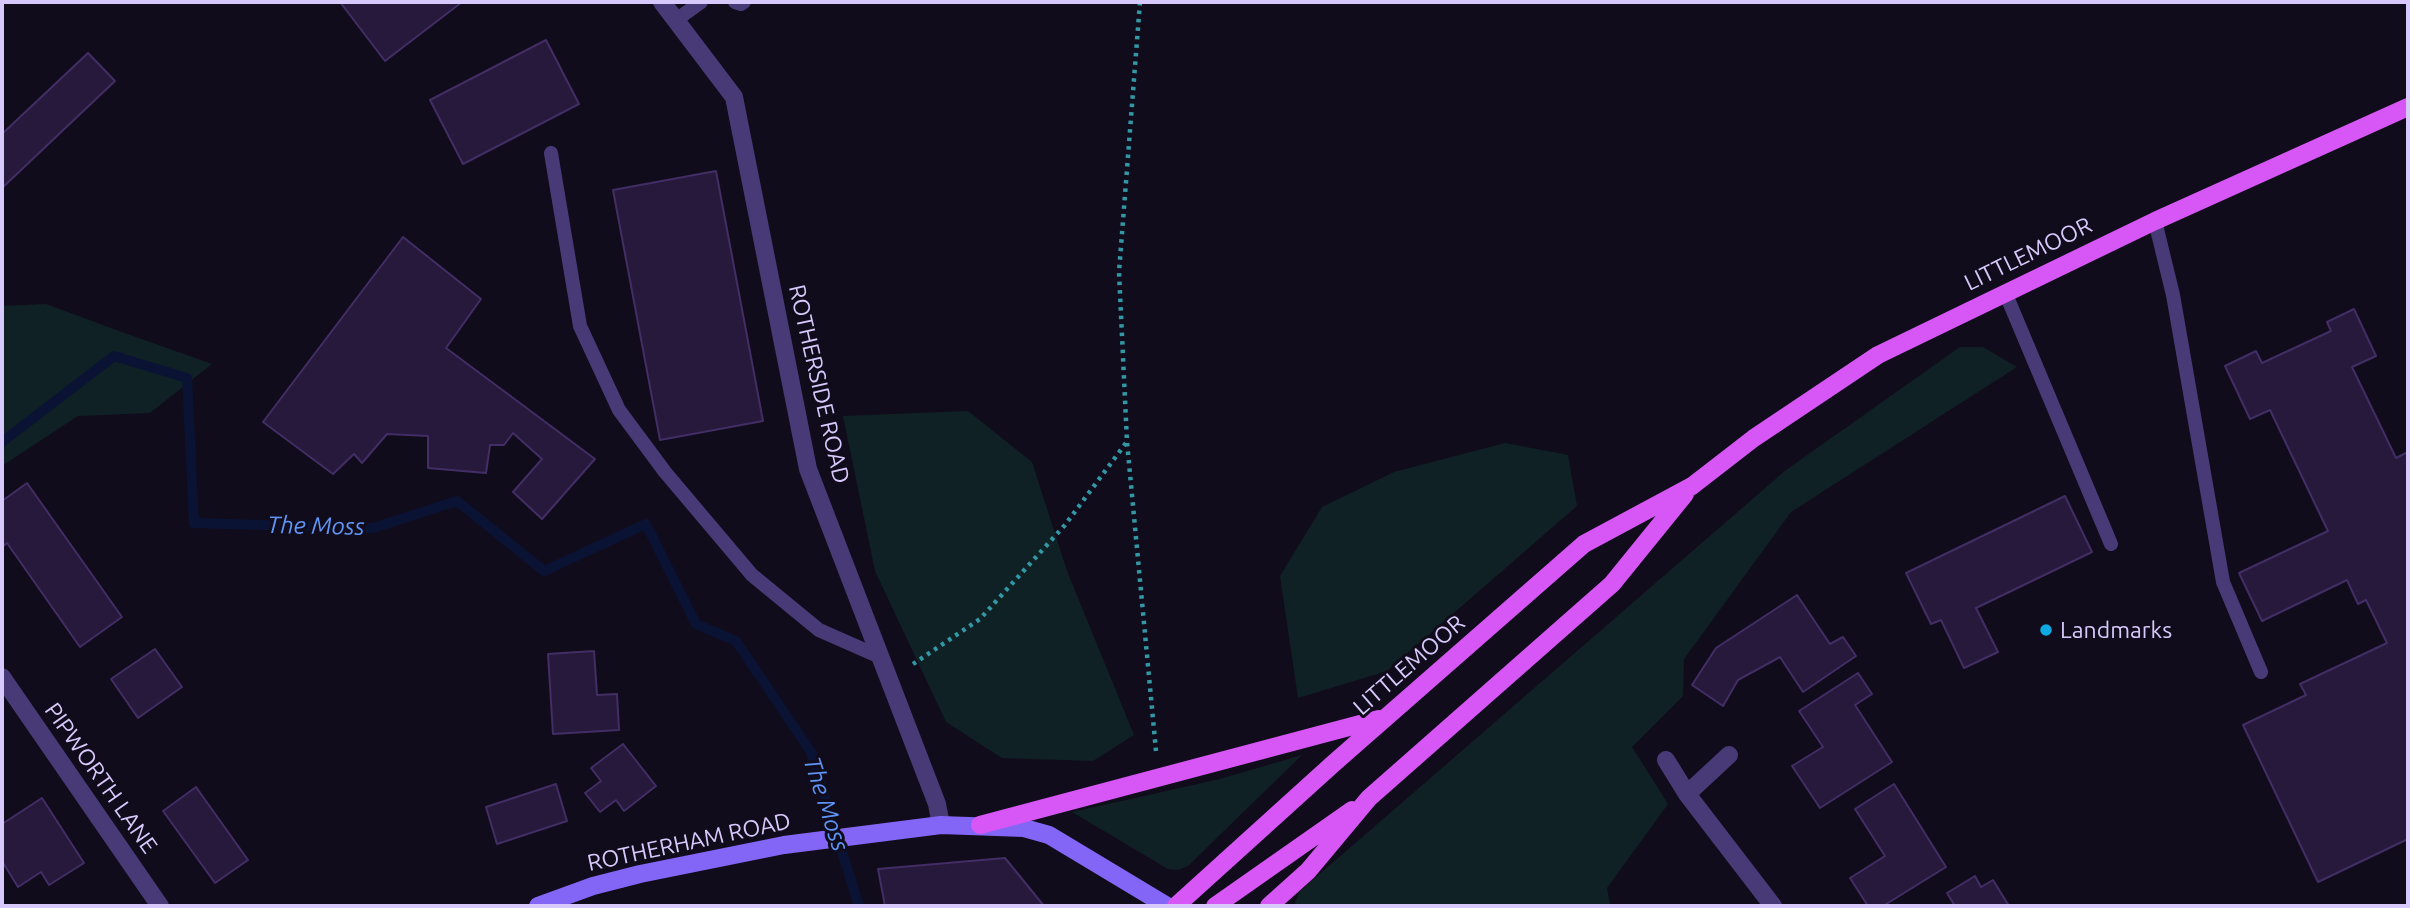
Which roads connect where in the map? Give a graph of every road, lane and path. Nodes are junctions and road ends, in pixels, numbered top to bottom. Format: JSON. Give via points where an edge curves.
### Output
{"nodes":[{"id":1,"x":662,"y":2,"type":"edge"},
{"id":2,"x":701,"y":2,"type":"edge"},
{"id":3,"x":735,"y":2,"type":"edge"},
{"id":4,"x":744,"y":2,"type":"edge"},
{"id":5,"x":1140,"y":2,"type":"edge"},
{"id":6,"x":676,"y":20,"type":"junction"},
{"id":7,"x":2408,"y":107,"type":"edge"},
{"id":8,"x":551,"y":153,"type":"dead end"},
{"id":9,"x":2155,"y":221,"type":"junction"},
{"id":10,"x":2005,"y":292,"type":"junction"},
{"id":11,"x":1127,"y":442,"type":"junction"},
{"id":12,"x":1692,"y":486,"type":"junction"},
{"id":13,"x":2112,"y":544,"type":"dead end"},
{"id":14,"x":878,"y":656,"type":"junction"},
{"id":15,"x":2261,"y":672,"type":"dead end"},
{"id":16,"x":2,"y":677,"type":"edge"},
{"id":17,"x":888,"y":680,"type":"junction"},
{"id":18,"x":1385,"y":718,"type":"junction"},
{"id":19,"x":1729,"y":755,"type":"dead end"},
{"id":20,"x":1666,"y":760,"type":"dead end"},
{"id":21,"x":1158,"y":779,"type":"junction"},
{"id":22,"x":1687,"y":794,"type":"junction"},
{"id":23,"x":1369,"y":798,"type":"junction"},
{"id":24,"x":941,"y":825,"type":"junction"},
{"id":25,"x":980,"y":825,"type":"junction"},
{"id":26,"x":160,"y":906,"type":"edge"},
{"id":27,"x":538,"y":906,"type":"edge"},
{"id":28,"x":1167,"y":906,"type":"edge"},
{"id":29,"x":1176,"y":906,"type":"edge"},
{"id":30,"x":1215,"y":906,"type":"edge"},
{"id":31,"x":1269,"y":906,"type":"edge"},
{"id":32,"x":1773,"y":906,"type":"edge"}],
"edges":[{"from":1,"to":6,"type":"street","name":"ROTHERSIDE ROAD"},
{"from":2,"to":6,"type":"lane"},
{"from":3,"to":4,"type":"lane"},
{"from":5,"to":11,"type":"path","via":[[1119,272]]},
{"from":6,"to":14,"type":"street","name":"ROTHERSIDE ROAD","via":[[734,97],[808,469]]},
{"from":7,"to":9,"type":"main road","name":"LITTLEMOOR"},
{"from":8,"to":14,"type":"lane","via":[[580,326],[619,410],[752,575],[819,629]]},
{"from":9,"to":10,"type":"main road","name":"LITTLEMOOR"},
{"from":9,"to":15,"type":"lane","via":[[2173,295],[2223,582]]},
{"from":10,"to":12,"type":"main road","name":"LITTLEMOOR","via":[[1878,355],[1754,438]]},
{"from":10,"to":13,"type":"lane"},
{"from":11,"to":17,"type":"path","via":[[1065,525],[980,619]]},
{"from":11,"to":21,"type":"path"},
{"from":12,"to":18,"type":"main road","name":"LITTLEMOOR","via":[[1584,544]]},
{"from":12,"to":23,"type":"main road","name":"LITTLEMOOR","via":[[1612,584]]},
{"from":14,"to":17,"type":"street","name":"ROTHERSIDE ROAD"},
{"from":16,"to":26,"type":"street","name":"PIPWORTH LANE"},
{"from":17,"to":24,"type":"street","name":"ROTHERSIDE ROAD"},
{"from":18,"to":21,"type":"main road"},
{"from":18,"to":29,"type":"main road","name":"LITTLEMOOR"},
{"from":19,"to":22,"type":"street"},
{"from":20,"to":22,"type":"street"},
{"from":21,"to":25,"type":"main road"},
{"from":22,"to":32,"type":"street"},
{"from":23,"to":30,"type":"main road"},
{"from":23,"to":31,"type":"main road","name":"LITTLEMOOR","via":[[1308,871]]},
{"from":24,"to":25,"type":"main road","name":"ROTHERHAM ROAD"},
{"from":24,"to":27,"type":"main road","name":"ROTHERHAM ROAD","via":[[784,845],[640,874]]},
{"from":25,"to":28,"type":"main road","name":"ROTHERHAM ROAD","via":[[1049,835]]}]}
